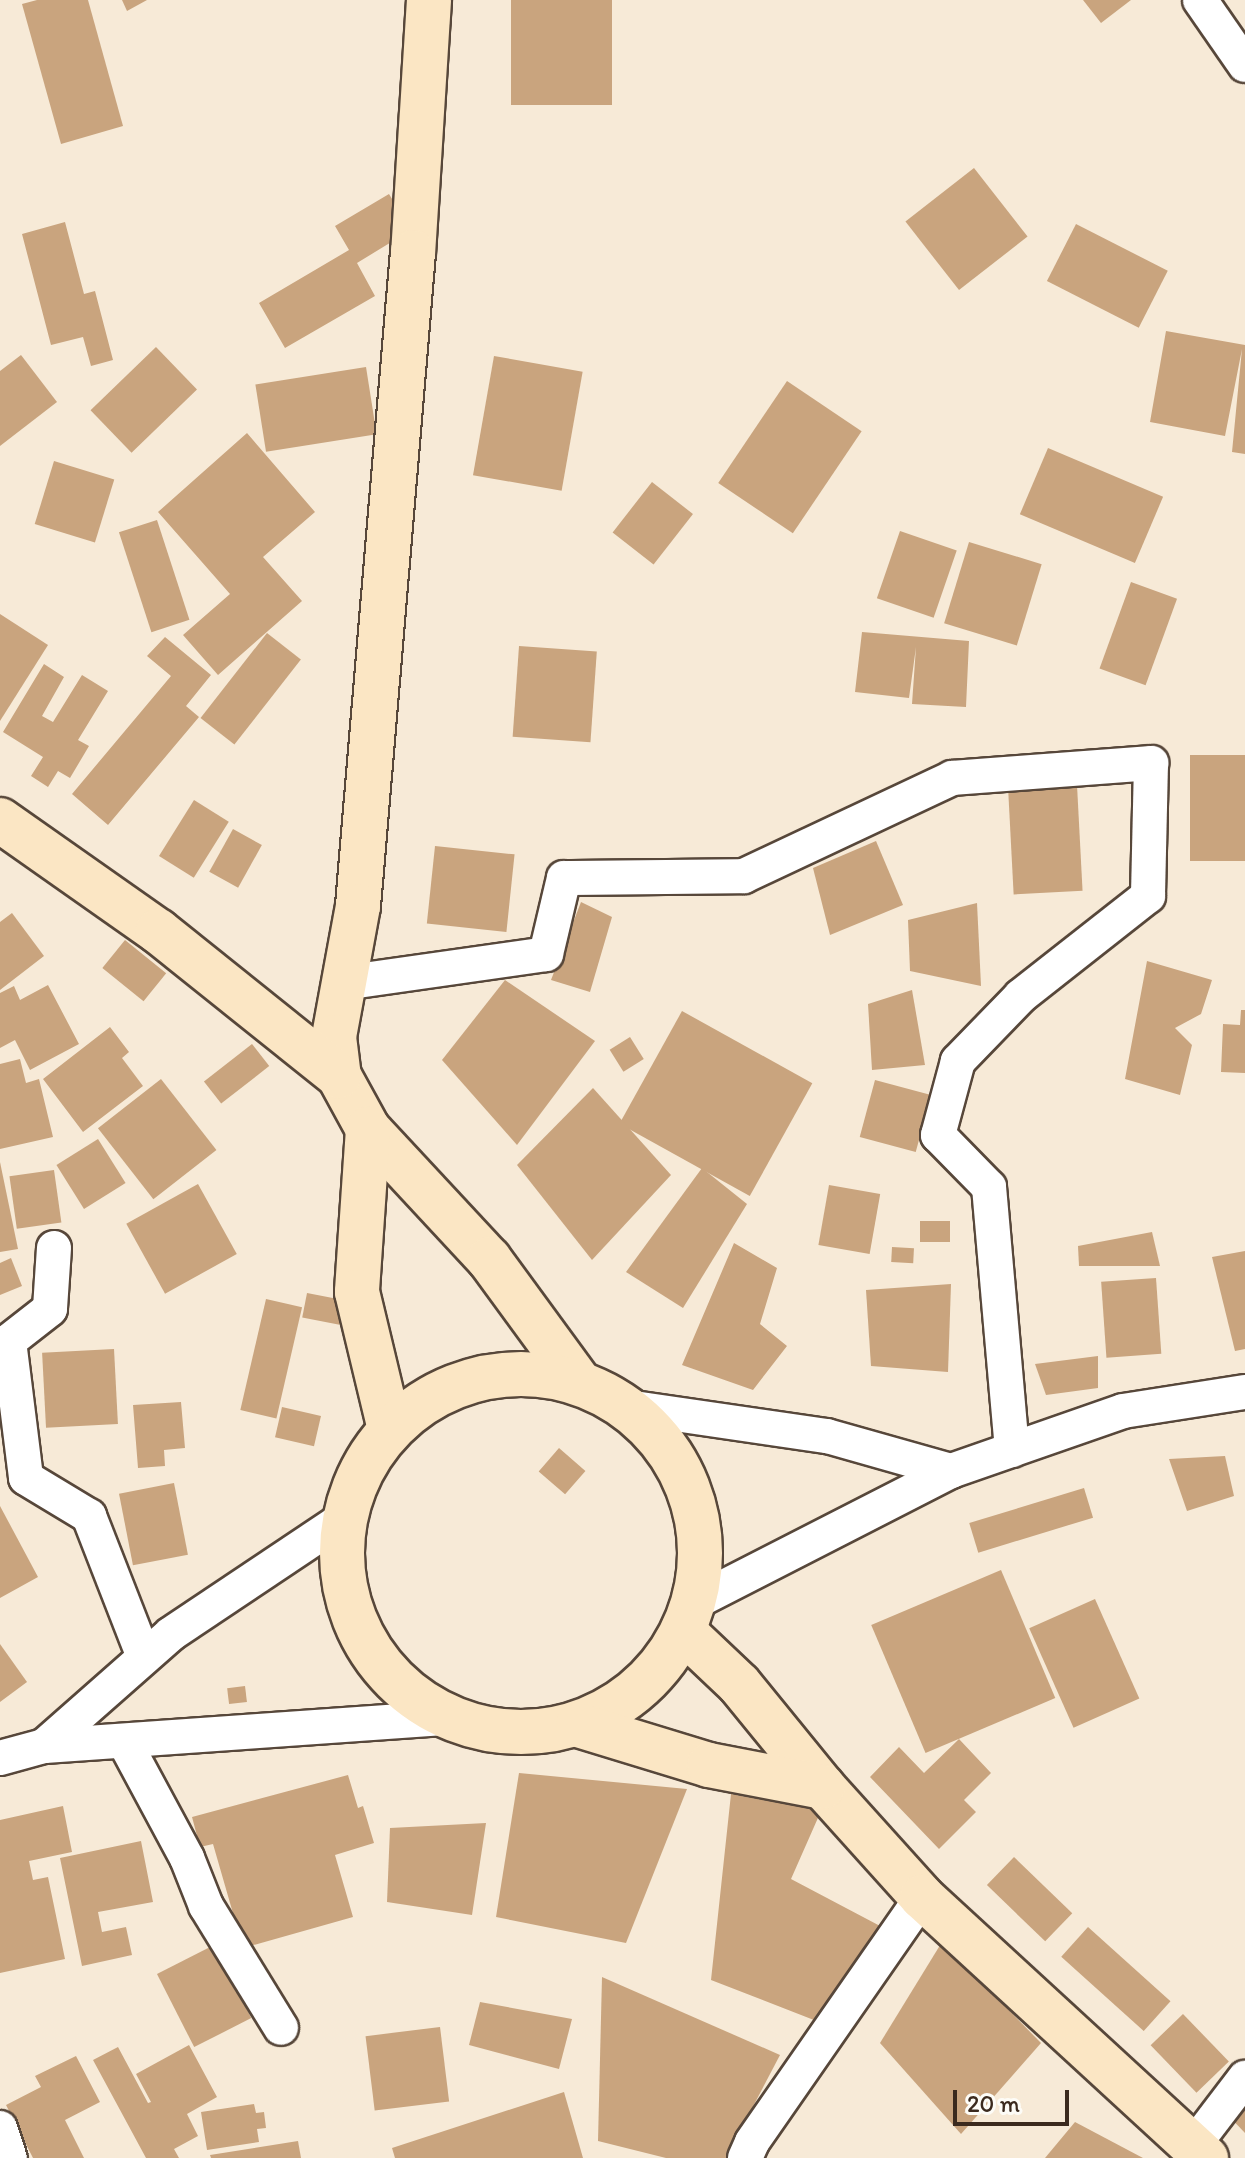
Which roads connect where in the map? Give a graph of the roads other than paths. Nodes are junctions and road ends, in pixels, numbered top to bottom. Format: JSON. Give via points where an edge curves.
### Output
{"nodes":[{"id":1,"x":429,"y":0,"type":"edge"},
{"id":2,"x":1200,"y":0,"type":"edge"},
{"id":3,"x":1245,"y":65,"type":"edge"},
{"id":4,"x":0,"y":820,"type":"edge"},
{"id":5,"x":343,"y":983,"type":"junction"},
{"id":6,"x":339,"y":1076,"type":"junction"},
{"id":7,"x":368,"y":1129,"type":"junction"},
{"id":8,"x":54,"y":1248,"type":"dead end"},
{"id":9,"x":579,"y":1382,"type":"junction"},
{"id":10,"x":1245,"y":1392,"type":"edge"},
{"id":11,"x":627,"y":1407,"type":"junction"},
{"id":12,"x":390,"y":1429,"type":"junction"},
{"id":13,"x":1012,"y":1450,"type":"junction"},
{"id":14,"x":951,"y":1471,"type":"junction"},
{"id":15,"x":344,"y":1518,"type":"junction"},
{"id":16,"x":688,"y":1617,"type":"junction"},
{"id":17,"x":144,"y":1657,"type":"junction"},
{"id":18,"x":448,"y":1718,"type":"junction"},
{"id":19,"x":578,"y":1725,"type":"junction"},
{"id":20,"x":124,"y":1741,"type":"junction"},
{"id":21,"x":44,"y":1746,"type":"junction"},
{"id":22,"x":0,"y":1758,"type":"edge"},
{"id":23,"x":823,"y":1787,"type":"junction"},
{"id":24,"x":922,"y":1897,"type":"junction"},
{"id":25,"x":281,"y":2028,"type":"dead end"},
{"id":26,"x":1245,"y":2078,"type":"edge"},
{"id":27,"x":0,"y":2128,"type":"edge"},
{"id":28,"x":1199,"y":2152,"type":"edge"},
{"id":29,"x":10,"y":2158,"type":"edge"},
{"id":30,"x":745,"y":2158,"type":"edge"}],
"edges":[{"from":1,"to":5,"type":"street","via":[[361,875]]},
{"from":2,"to":3,"type":"street"},
{"from":4,"to":6,"type":"street","via":[[158,931]]},
{"from":5,"to":6,"type":"street","via":[[334,1037]]},
{"from":5,"to":13,"type":"street","via":[[546,954],[564,878],[744,876],[952,778],[1151,763],[1148,896],[1021,996],[958,1061],[938,1135],[989,1187]]},
{"from":6,"to":7,"type":"street"},
{"from":7,"to":9,"type":"street","via":[[489,1259]]},
{"from":7,"to":12,"type":"street","via":[[357,1292]]},
{"from":8,"to":17,"type":"street","via":[[50,1309],[9,1341],[26,1478],[89,1516]]},
{"from":9,"to":11,"type":"street"},
{"from":9,"to":12,"type":"street","via":[[534,1374],[477,1378],[415,1406]]},
{"from":10,"to":13,"type":"street","via":[[1123,1411]]},
{"from":11,"to":14,"type":"street","via":[[827,1436]]},
{"from":11,"to":16,"type":"street","via":[[676,1461],[691,1494],[700,1567]]},
{"from":12,"to":15,"type":"street","via":[[364,1466]]},
{"from":13,"to":14,"type":"street"},
{"from":14,"to":16,"type":"street"},
{"from":15,"to":17,"type":"street"},
{"from":15,"to":18,"type":"street","via":[[343,1579],[361,1636],[397,1684]]},
{"from":16,"to":19,"type":"street","via":[[664,1662],[640,1689]]},
{"from":16,"to":23,"type":"street"},
{"from":17,"to":21,"type":"street"},
{"from":18,"to":19,"type":"street","via":[[490,1731],[534,1733]]},
{"from":18,"to":20,"type":"street"},
{"from":19,"to":23,"type":"street","via":[[709,1765]]},
{"from":20,"to":21,"type":"street"},
{"from":20,"to":25,"type":"street","via":[[187,1858],[206,1906]]},
{"from":21,"to":22,"type":"street"},
{"from":23,"to":24,"type":"street"},
{"from":24,"to":28,"type":"street"},
{"from":24,"to":30,"type":"street"},
{"from":26,"to":28,"type":"street"},
{"from":27,"to":29,"type":"street"}]}
